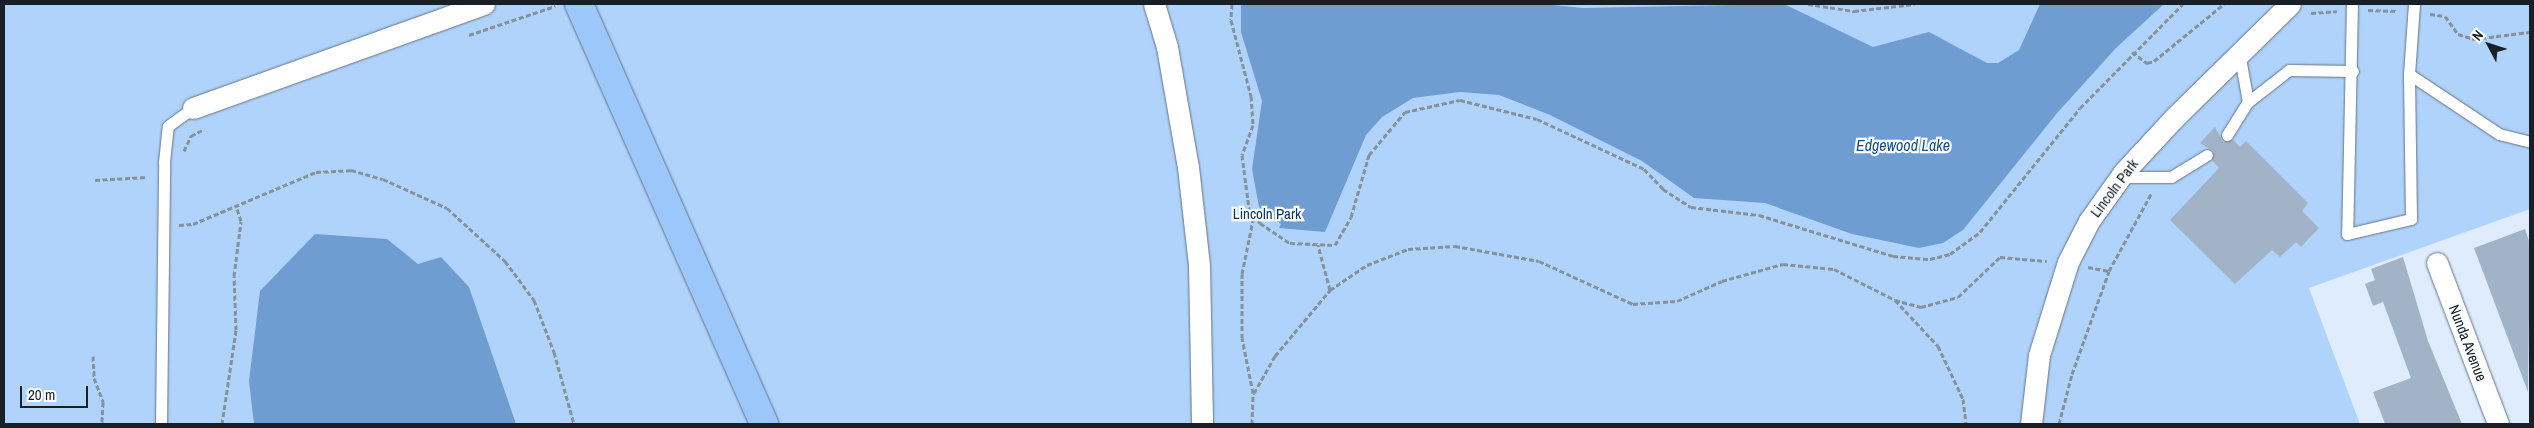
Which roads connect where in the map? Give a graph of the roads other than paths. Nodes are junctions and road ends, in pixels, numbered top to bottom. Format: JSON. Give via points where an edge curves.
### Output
{"nodes":[{"id":1,"x":484,"y":4,"type":"edge"},
{"id":2,"x":579,"y":4,"type":"edge"},
{"id":3,"x":1154,"y":4,"type":"edge"},
{"id":4,"x":2290,"y":4,"type":"edge"},
{"id":5,"x":2352,"y":4,"type":"edge"},
{"id":6,"x":2414,"y":7,"type":"edge"},
{"id":7,"x":2239,"y":52,"type":"junction"},
{"id":8,"x":2353,"y":71,"type":"junction"},
{"id":9,"x":2409,"y":74,"type":"junction"},
{"id":10,"x":2248,"y":102,"type":"junction"},
{"id":11,"x":193,"y":108,"type":"joint"},
{"id":12,"x":2227,"y":135,"type":"dead end"},
{"id":13,"x":2530,"y":142,"type":"edge"},
{"id":14,"x":2207,"y":156,"type":"dead end"},
{"id":15,"x":2120,"y":177,"type":"junction"},
{"id":16,"x":2437,"y":263,"type":"dead end"},
{"id":17,"x":161,"y":424,"type":"edge"},
{"id":18,"x":764,"y":424,"type":"edge"},
{"id":19,"x":1202,"y":424,"type":"edge"},
{"id":20,"x":2031,"y":424,"type":"edge"},
{"id":21,"x":2498,"y":424,"type":"edge"}],
"edges":[{"from":1,"to":11,"type":"street"},
{"from":2,"to":18,"type":"highway"},
{"from":3,"to":19,"type":"street","via":[[1167,47],[1188,166],[1199,265]]},
{"from":4,"to":7,"type":"street","name":"Lincoln Park"},
{"from":5,"to":8,"type":"lane"},
{"from":6,"to":9,"type":"lane"},
{"from":7,"to":10,"type":"lane"},
{"from":7,"to":15,"type":"street","name":"Lincoln Park"},
{"from":8,"to":9,"type":"lane","via":[[2347,234],[2411,219]]},
{"from":8,"to":10,"type":"lane","via":[[2289,70]]},
{"from":9,"to":13,"type":"lane","via":[[2499,134]]},
{"from":10,"to":12,"type":"lane"},
{"from":11,"to":17,"type":"lane","via":[[168,126],[161,226]]},
{"from":14,"to":15,"type":"lane","via":[[2172,177]]},
{"from":15,"to":20,"type":"street","name":"Lincoln Park","via":[[2068,262],[2039,355]]},
{"from":16,"to":21,"type":"street","name":"Nunda Avenue"}]}
